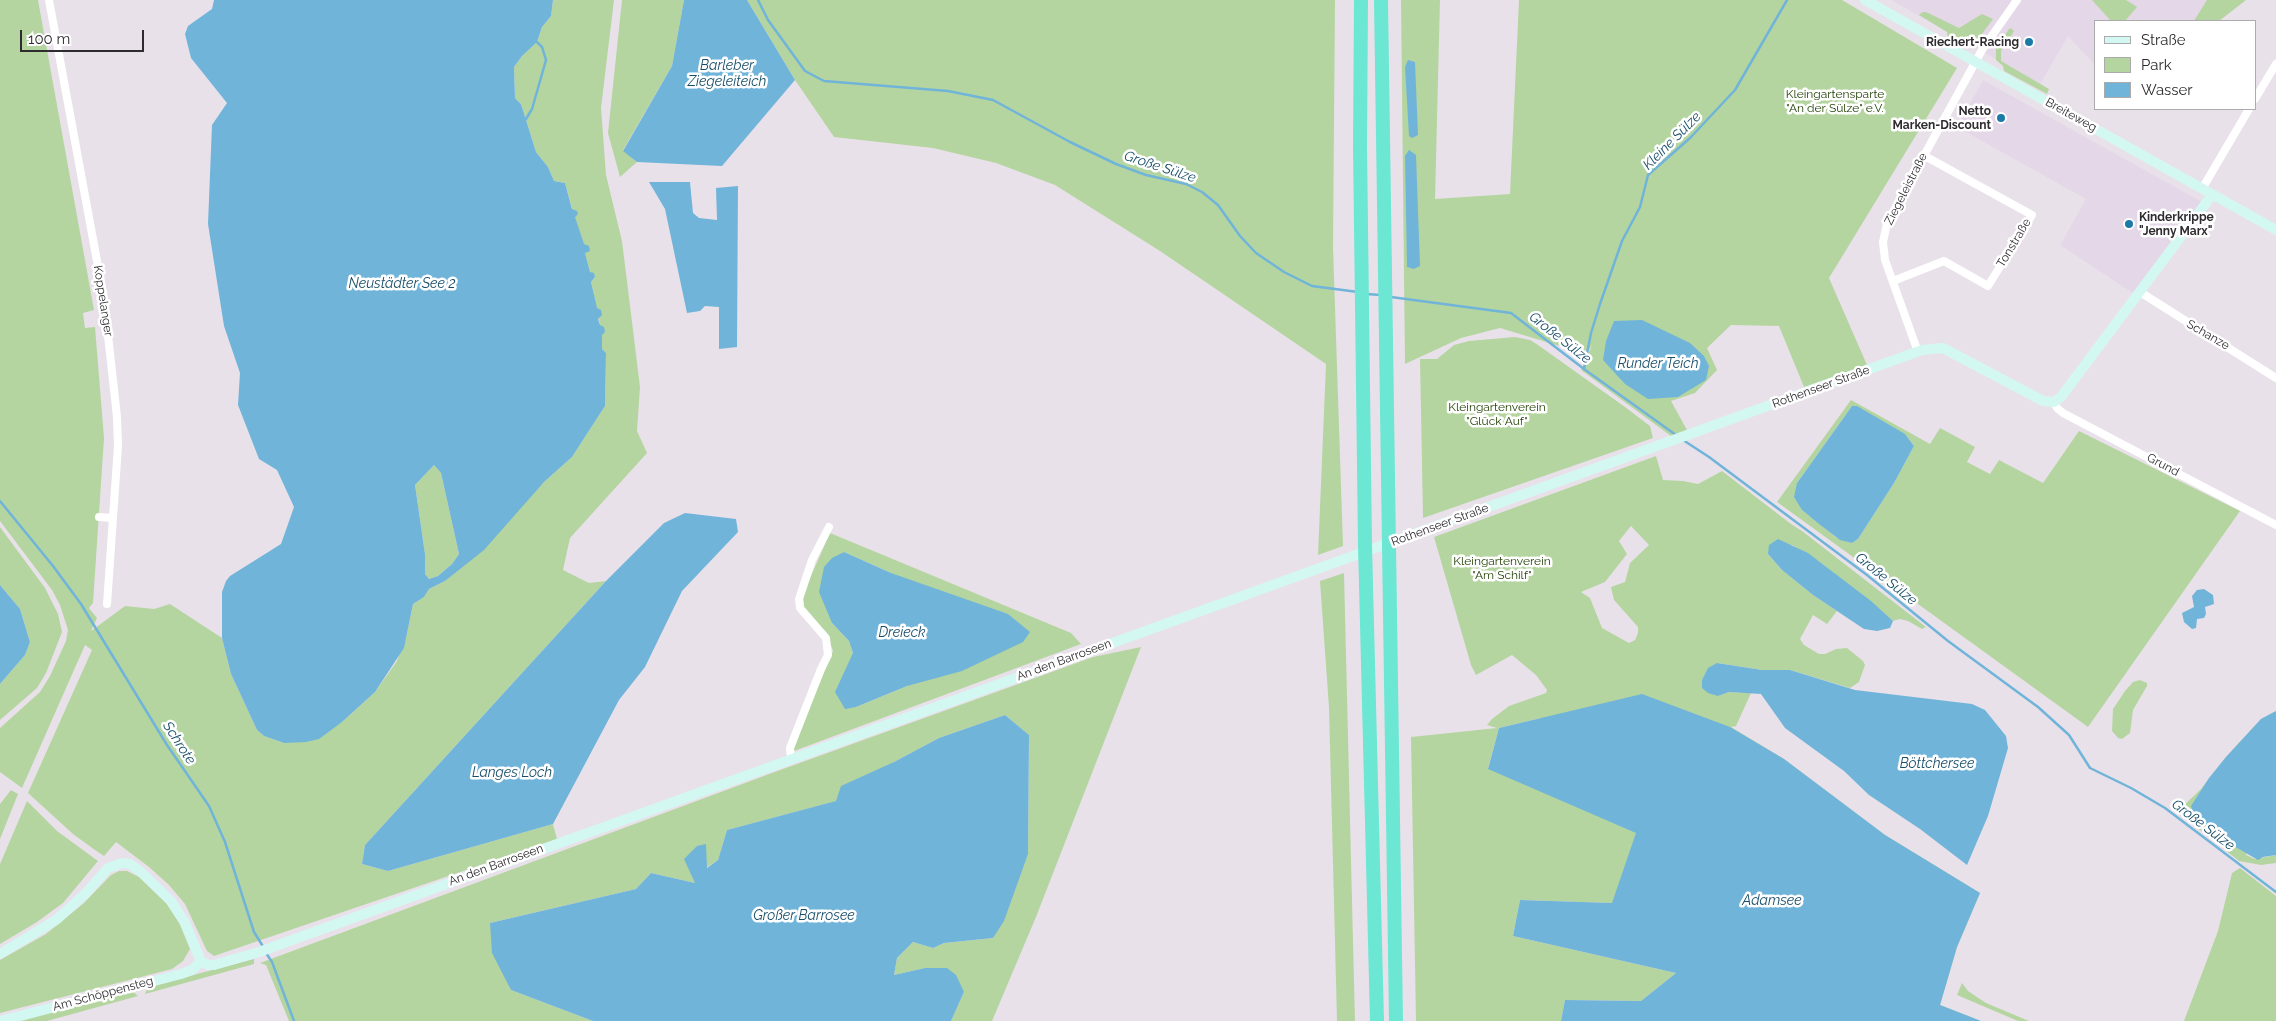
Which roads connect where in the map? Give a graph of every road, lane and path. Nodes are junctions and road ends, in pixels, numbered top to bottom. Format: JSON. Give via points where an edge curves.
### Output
{"nodes":[{"id":1,"x":49,"y":0,"type":"edge"},
{"id":2,"x":1360,"y":0,"type":"edge"},
{"id":3,"x":1381,"y":0,"type":"edge"},
{"id":4,"x":1865,"y":0,"type":"edge"},
{"id":5,"x":2017,"y":0,"type":"edge"},
{"id":6,"x":1975,"y":62,"type":"junction"},
{"id":7,"x":2276,"y":64,"type":"edge"},
{"id":8,"x":2256,"y":97,"type":"edge"},
{"id":9,"x":2248,"y":110,"type":"edge"},
{"id":10,"x":1923,"y":155,"type":"junction"},
{"id":11,"x":2202,"y":189,"type":"junction"},
{"id":12,"x":2212,"y":195,"type":"junction"},
{"id":13,"x":2276,"y":230,"type":"edge"},
{"id":14,"x":1893,"y":281,"type":"junction"},
{"id":15,"x":2140,"y":292,"type":"junction"},
{"id":16,"x":1918,"y":352,"type":"junction"},
{"id":17,"x":2276,"y":378,"type":"edge"},
{"id":18,"x":2054,"y":402,"type":"junction"},
{"id":19,"x":99,"y":517,"type":"dead end"},
{"id":20,"x":112,"y":518,"type":"junction"},
{"id":21,"x":2276,"y":525,"type":"edge"},
{"id":22,"x":829,"y":527,"type":"dead end"},
{"id":23,"x":1337,"y":562,"type":"joint"},
{"id":24,"x":107,"y":604,"type":"dead end"},
{"id":25,"x":791,"y":759,"type":"junction"},
{"id":26,"x":0,"y":954,"type":"edge"},
{"id":27,"x":201,"y":961,"type":"junction"},
{"id":28,"x":1,"y":1021,"type":"edge"},
{"id":29,"x":1377,"y":1021,"type":"edge"},
{"id":30,"x":1396,"y":1021,"type":"edge"}],
"edges":[{"from":1,"to":20,"type":"street","name":"Koppelanger","via":[[107,323],[118,427]]},
{"from":2,"to":29,"type":"highway","via":[[1365,545]]},
{"from":3,"to":30,"type":"highway"},
{"from":4,"to":6,"type":"street","name":"Breiteweg"},
{"from":5,"to":6,"type":"street","name":"Ziegeleistraße"},
{"from":6,"to":10,"type":"street","name":"Ziegeleistraße"},
{"from":6,"to":11,"type":"street","name":"Breiteweg"},
{"from":7,"to":8,"type":"street"},
{"from":9,"to":11,"type":"street"},
{"from":10,"to":14,"type":"street","name":"Ziegeleistraße","via":[[1887,223],[1883,242],[1885,260]]},
{"from":10,"to":14,"type":"street","name":"Tonstraße","via":[[2032,215],[1988,286],[1944,261]]},
{"from":11,"to":12,"type":"street","name":"Breiteweg"},
{"from":12,"to":13,"type":"street","name":"Breiteweg"},
{"from":12,"to":15,"type":"street"},
{"from":14,"to":16,"type":"street","name":"Ziegeleistraße"},
{"from":15,"to":17,"type":"street","name":"Schanze"},
{"from":15,"to":18,"type":"street"},
{"from":16,"to":18,"type":"street","name":"Rothenseer Straße","via":[[1943,348],[2043,401]]},
{"from":16,"to":23,"type":"street","name":"Rothenseer Straße"},
{"from":18,"to":21,"type":"street","name":"Grund","via":[[2064,413]]},
{"from":19,"to":20,"type":"street"},
{"from":20,"to":24,"type":"street","name":"Koppelanger"},
{"from":22,"to":25,"type":"street","via":[[812,560],[799,600],[800,608],[826,638],[829,650],[790,748]]},
{"from":23,"to":25,"type":"street","name":"An den Barroseen"},
{"from":25,"to":27,"type":"street","name":"An den Barroseen","via":[[259,952],[214,965]]},
{"from":26,"to":27,"type":"street","via":[[56,920],[108,868],[122,863],[140,871],[171,901],[186,923]]},
{"from":27,"to":28,"type":"street","name":"Am Schöppensteg","via":[[192,970],[181,974]]}]}
